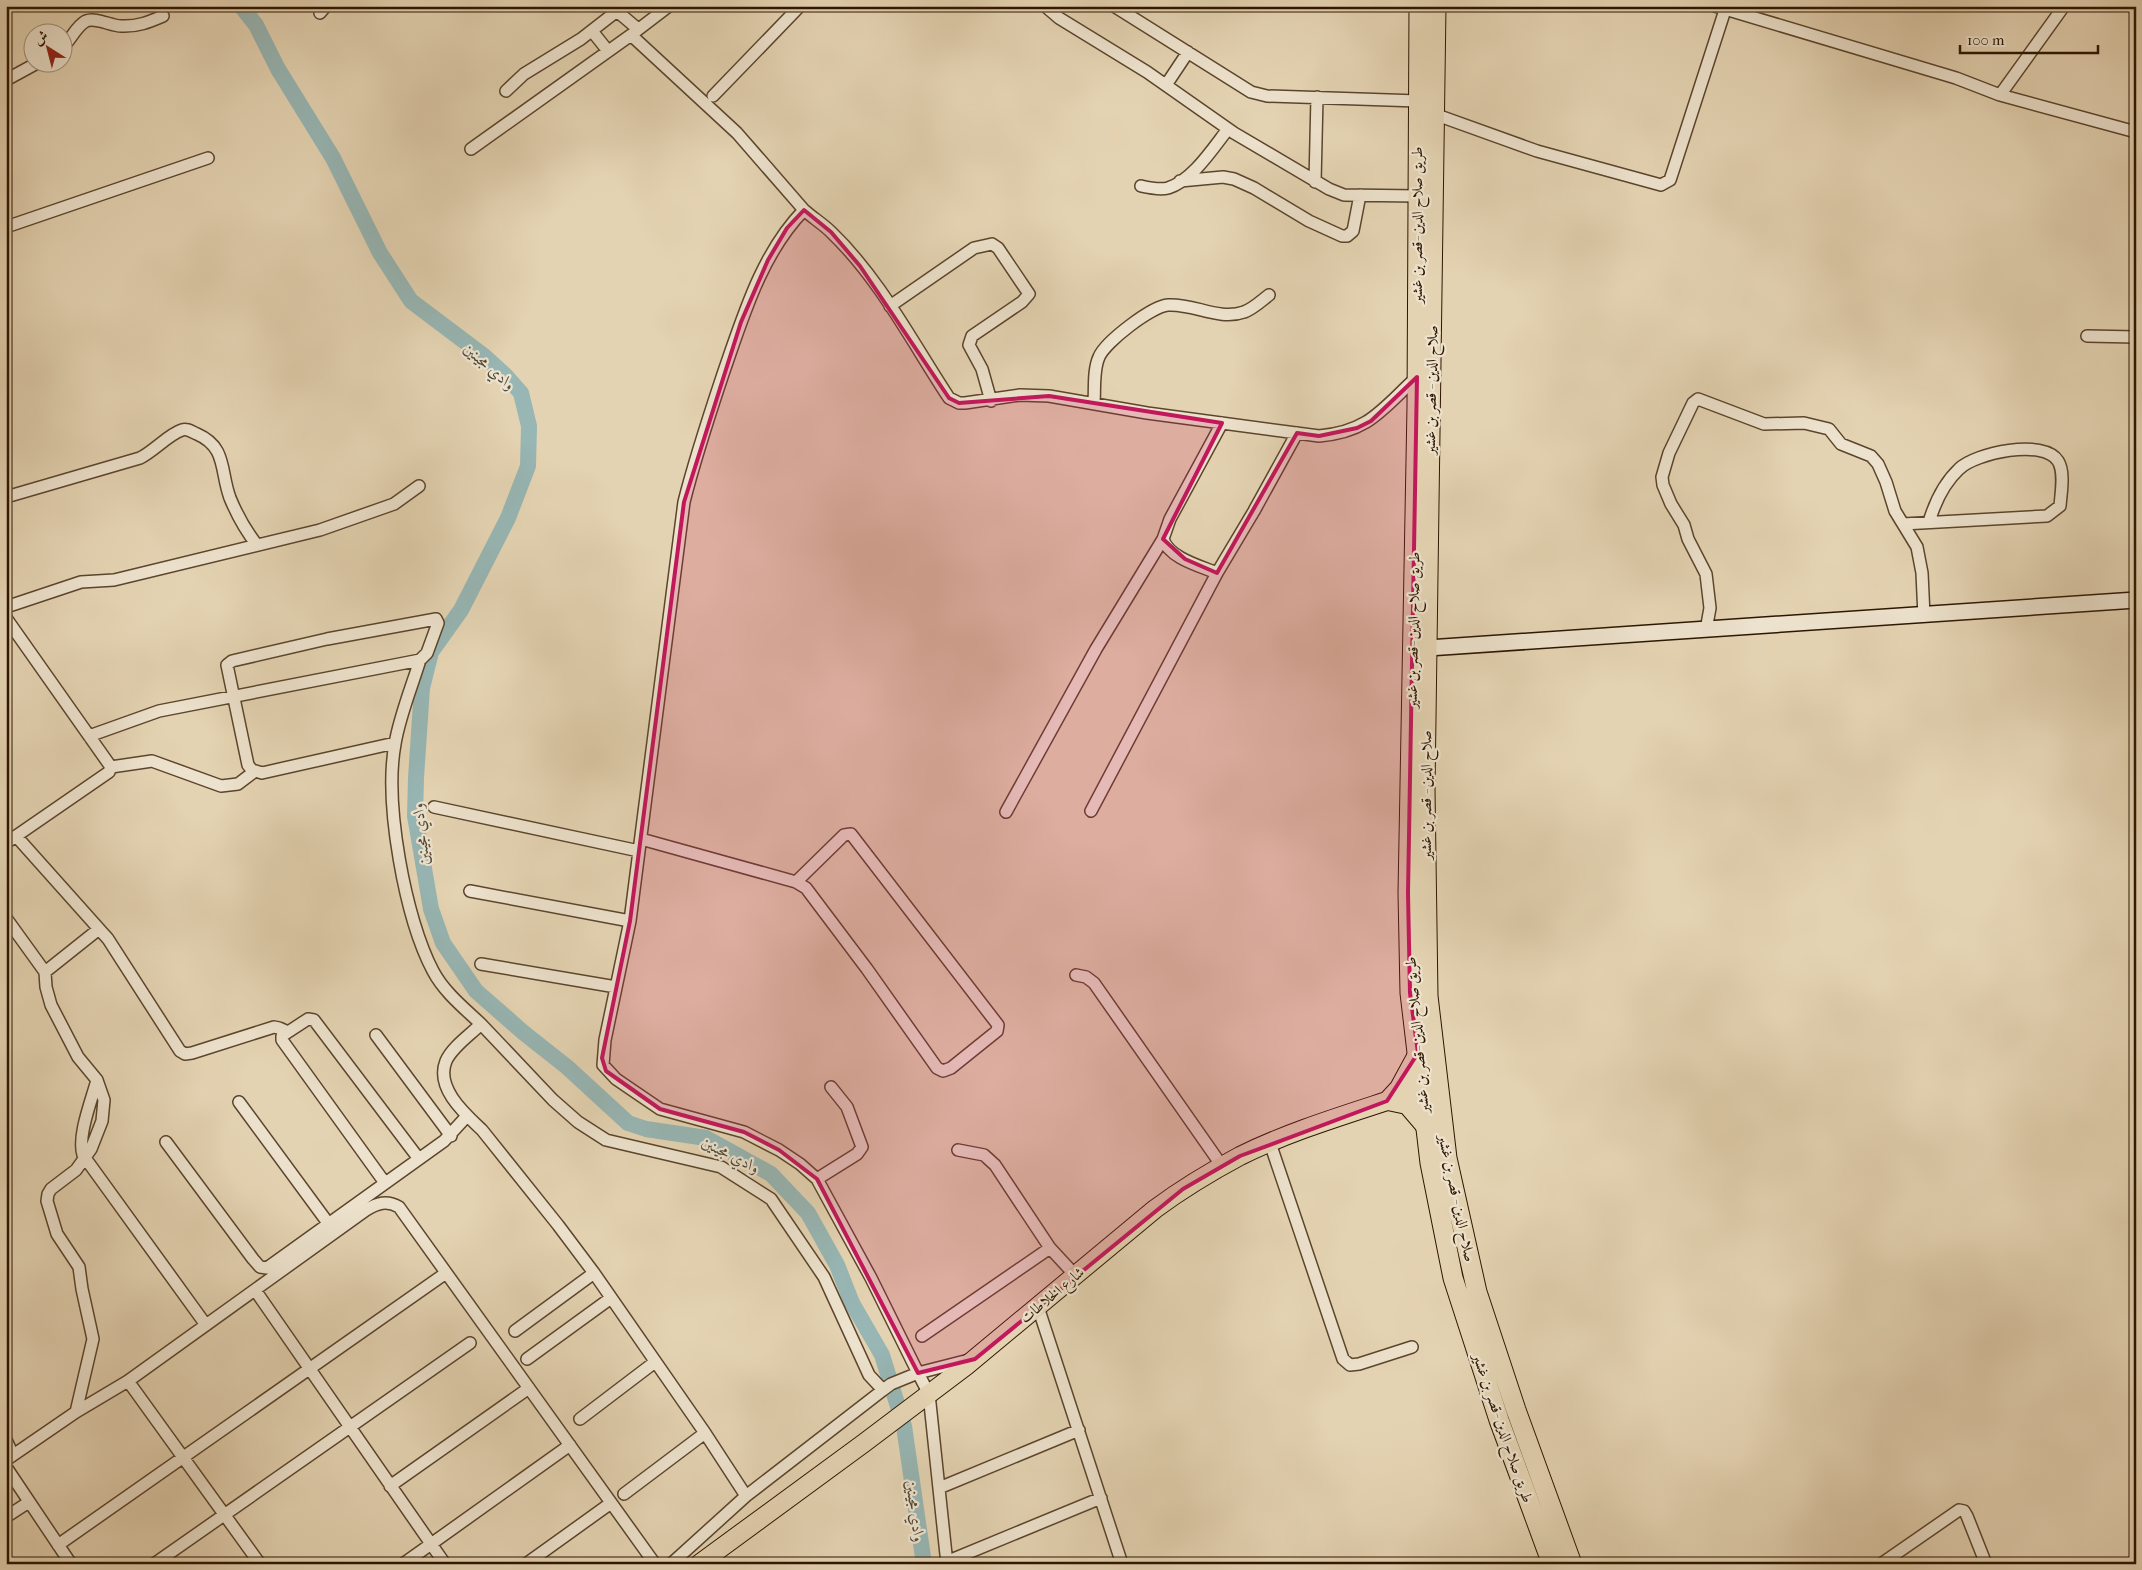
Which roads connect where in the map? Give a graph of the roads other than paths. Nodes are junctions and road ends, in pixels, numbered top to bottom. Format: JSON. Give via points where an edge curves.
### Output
{"nodes":[{"id":1,"x":669,"y":6,"type":"edge"},
{"id":2,"x":800,"y":6,"type":"edge"},
{"id":3,"x":1045,"y":6,"type":"edge"},
{"id":4,"x":1114,"y":6,"type":"edge"},
{"id":5,"x":1419,"y":6,"type":"edge"},
{"id":6,"x":1436,"y":6,"type":"edge"},
{"id":7,"x":2064,"y":6,"type":"edge"},
{"id":8,"x":1720,"y":8,"type":"edge"},
{"id":9,"x":614,"y":9,"type":"edge"},
{"id":10,"x":163,"y":16,"type":"dead end"},
{"id":11,"x":592,"y":31,"type":"junction"},
{"id":12,"x":634,"y":32,"type":"junction"},
{"id":13,"x":72,"y":36,"type":"edge"},
{"id":14,"x":608,"y":51,"type":"junction"},
{"id":15,"x":1188,"y":52,"type":"junction"},
{"id":16,"x":22,"y":71,"type":"edge"},
{"id":17,"x":6,"y":80,"type":"edge"},
{"id":18,"x":1166,"y":85,"type":"junction"},
{"id":19,"x":506,"y":91,"type":"dead end"},
{"id":20,"x":2000,"y":95,"type":"junction"},
{"id":21,"x":713,"y":96,"type":"dead end"},
{"id":22,"x":1316,"y":97,"type":"junction"},
{"id":23,"x":1418,"y":101,"type":"junction"},
{"id":24,"x":1434,"y":114,"type":"junction"},
{"id":25,"x":1228,"y":129,"type":"junction"},
{"id":26,"x":2136,"y":132,"type":"edge"},
{"id":27,"x":471,"y":148,"type":"dead end"},
{"id":28,"x":208,"y":158,"type":"dead end"},
{"id":29,"x":1180,"y":181,"type":"junction"},
{"id":30,"x":1315,"y":182,"type":"junction"},
{"id":31,"x":1141,"y":186,"type":"dead end"},
{"id":32,"x":1360,"y":195,"type":"junction"},
{"id":33,"x":1417,"y":196,"type":"junction"},
{"id":34,"x":804,"y":210,"type":"junction"},
{"id":35,"x":6,"y":227,"type":"edge"},
{"id":36,"x":1269,"y":295,"type":"dead end"},
{"id":37,"x":890,"y":306,"type":"junction"},
{"id":38,"x":2087,"y":336,"type":"dead end"},
{"id":39,"x":2136,"y":337,"type":"edge"},
{"id":40,"x":1417,"y":377,"type":"junction"},
{"id":41,"x":991,"y":401,"type":"junction"},
{"id":42,"x":1094,"y":403,"type":"junction"},
{"id":43,"x":1222,"y":423,"type":"junction"},
{"id":44,"x":1297,"y":433,"type":"junction"},
{"id":45,"x":419,"y":486,"type":"dead end"},
{"id":46,"x":6,"y":497,"type":"edge"},
{"id":47,"x":1929,"y":522,"type":"junction"},
{"id":48,"x":1903,"y":524,"type":"junction"},
{"id":49,"x":1162,"y":539,"type":"junction"},
{"id":50,"x":257,"y":545,"type":"junction"},
{"id":51,"x":1217,"y":573,"type":"junction"},
{"id":52,"x":2136,"y":600,"type":"edge"},
{"id":53,"x":6,"y":607,"type":"edge"},
{"id":54,"x":1924,"y":616,"type":"junction"},
{"id":55,"x":6,"y":618,"type":"edge"},
{"id":56,"x":1706,"y":630,"type":"junction"},
{"id":57,"x":1428,"y":648,"type":"junction"},
{"id":58,"x":420,"y":660,"type":"junction"},
{"id":59,"x":235,"y":697,"type":"junction"},
{"id":60,"x":89,"y":736,"type":"junction"},
{"id":61,"x":395,"y":743,"type":"junction"},
{"id":62,"x":111,"y":767,"type":"junction"},
{"id":63,"x":255,"y":772,"type":"junction"},
{"id":64,"x":434,"y":807,"type":"dead end"},
{"id":65,"x":1090,"y":811,"type":"dead end"},
{"id":66,"x":1006,"y":812,"type":"dead end"},
{"id":67,"x":16,"y":836,"type":"junction"},
{"id":68,"x":6,"y":843,"type":"edge"},
{"id":69,"x":640,"y":845,"type":"junction"},
{"id":70,"x":796,"y":882,"type":"junction"},
{"id":71,"x":470,"y":890,"type":"dead end"},
{"id":72,"x":6,"y":918,"type":"edge"},
{"id":73,"x":630,"y":921,"type":"junction"},
{"id":74,"x":99,"y":929,"type":"junction"},
{"id":75,"x":481,"y":964,"type":"dead end"},
{"id":76,"x":45,"y":972,"type":"junction"},
{"id":77,"x":1076,"y":975,"type":"dead end"},
{"id":78,"x":616,"y":987,"type":"junction"},
{"id":79,"x":1419,"y":994,"type":"junction"},
{"id":80,"x":481,"y":1024,"type":"junction"},
{"id":81,"x":288,"y":1032,"type":"junction"},
{"id":82,"x":376,"y":1035,"type":"dead end"},
{"id":83,"x":1418,"y":1053,"type":"junction"},
{"id":84,"x":831,"y":1086,"type":"dead end"},
{"id":85,"x":1429,"y":1087,"type":"junction"},
{"id":86,"x":1387,"y":1101,"type":"junction"},
{"id":87,"x":239,"y":1102,"type":"dead end"},
{"id":88,"x":467,"y":1116,"type":"junction"},
{"id":89,"x":1425,"y":1126,"type":"junction"},
{"id":90,"x":451,"y":1136,"type":"junction"},
{"id":91,"x":166,"y":1142,"type":"dead end"},
{"id":92,"x":1270,"y":1143,"type":"junction"},
{"id":93,"x":958,"y":1150,"type":"dead end"},
{"id":94,"x":85,"y":1159,"type":"junction"},
{"id":95,"x":419,"y":1159,"type":"junction"},
{"id":96,"x":1222,"y":1166,"type":"junction"},
{"id":97,"x":817,"y":1179,"type":"junction"},
{"id":98,"x":385,"y":1183,"type":"junction"},
{"id":99,"x":328,"y":1223,"type":"junction"},
{"id":100,"x":1050,"y":1248,"type":"junction"},
{"id":101,"x":446,"y":1273,"type":"junction"},
{"id":102,"x":594,"y":1273,"type":"junction"},
{"id":103,"x":1075,"y":1275,"type":"junction"},
{"id":104,"x":255,"y":1290,"type":"junction"},
{"id":105,"x":611,"y":1298,"type":"junction"},
{"id":106,"x":1038,"y":1307,"type":"junction"},
{"id":107,"x":206,"y":1325,"type":"junction"},
{"id":108,"x":515,"y":1331,"type":"dead end"},
{"id":109,"x":922,"y":1336,"type":"dead end"},
{"id":110,"x":470,"y":1343,"type":"dead end"},
{"id":111,"x":1412,"y":1347,"type":"dead end"},
{"id":112,"x":527,"y":1359,"type":"dead end"},
{"id":113,"x":975,"y":1359,"type":"junction"},
{"id":114,"x":655,"y":1362,"type":"junction"},
{"id":115,"x":310,"y":1367,"type":"junction"},
{"id":116,"x":918,"y":1373,"type":"junction"},
{"id":117,"x":128,"y":1381,"type":"junction"},
{"id":118,"x":529,"y":1388,"type":"junction"},
{"id":119,"x":883,"y":1390,"type":"junction"},
{"id":120,"x":929,"y":1394,"type":"junction"},
{"id":121,"x":76,"y":1412,"type":"junction"},
{"id":122,"x":580,"y":1419,"type":"dead end"},
{"id":123,"x":349,"y":1428,"type":"junction"},
{"id":124,"x":1079,"y":1430,"type":"junction"},
{"id":125,"x":705,"y":1433,"type":"junction"},
{"id":126,"x":6,"y":1440,"type":"edge"},
{"id":127,"x":570,"y":1445,"type":"junction"},
{"id":128,"x":183,"y":1456,"type":"junction"},
{"id":129,"x":10,"y":1458,"type":"edge"},
{"id":130,"x":6,"y":1467,"type":"edge"},
{"id":131,"x":390,"y":1486,"type":"junction"},
{"id":132,"x":939,"y":1488,"type":"junction"},
{"id":133,"x":624,"y":1494,"type":"dead end"},
{"id":134,"x":746,"y":1496,"type":"junction"},
{"id":135,"x":1101,"y":1498,"type":"junction"},
{"id":136,"x":29,"y":1502,"type":"junction"},
{"id":137,"x":611,"y":1503,"type":"junction"},
{"id":138,"x":225,"y":1514,"type":"junction"},
{"id":139,"x":6,"y":1518,"type":"edge"},
{"id":140,"x":431,"y":1544,"type":"junction"},
{"id":141,"x":58,"y":1545,"type":"junction"},
{"id":142,"x":946,"y":1563,"type":"edge"},
{"id":143,"x":70,"y":1564,"type":"edge"},
{"id":144,"x":154,"y":1564,"type":"edge"},
{"id":145,"x":260,"y":1564,"type":"edge"},
{"id":146,"x":403,"y":1564,"type":"edge"},
{"id":147,"x":446,"y":1564,"type":"edge"},
{"id":148,"x":526,"y":1564,"type":"edge"},
{"id":149,"x":654,"y":1564,"type":"edge"},
{"id":150,"x":671,"y":1564,"type":"edge"},
{"id":151,"x":699,"y":1564,"type":"edge"},
{"id":152,"x":1122,"y":1564,"type":"edge"},
{"id":153,"x":1552,"y":1564,"type":"edge"},
{"id":154,"x":1572,"y":1564,"type":"edge"},
{"id":155,"x":1881,"y":1564,"type":"edge"},
{"id":156,"x":1986,"y":1564,"type":"edge"}],
"edges":[{"from":1,"to":12,"type":"street"},
{"from":2,"to":21,"type":"street"},
{"from":3,"to":18,"type":"street"},
{"from":4,"to":15,"type":"street"},
{"from":5,"to":23,"type":"highway","name":"طريق صلاح الدين -قصر بن غشير"},
{"from":6,"to":24,"type":"highway","name":"صلاح الدين - قصر بن غشير"},
{"from":7,"to":20,"type":"street"},
{"from":8,"to":20,"type":"street","via":[[1956,78]]},
{"from":8,"to":24,"type":"street","via":[[1672,174],[1670,180],[1661,186],[1537,151]]},
{"from":9,"to":11,"type":"street"},
{"from":9,"to":12,"type":"street"},
{"from":10,"to":13,"type":"street","via":[[147,24],[132,26],[87,21]]},
{"from":11,"to":14,"type":"street"},
{"from":11,"to":19,"type":"street","via":[[524,74]]},
{"from":12,"to":14,"type":"street"},
{"from":12,"to":34,"type":"street","via":[[737,133]]},
{"from":14,"to":27,"type":"street"},
{"from":15,"to":18,"type":"street"},
{"from":15,"to":22,"type":"street","via":[[1251,92],[1267,96]]},
{"from":16,"to":17,"type":"street"},
{"from":18,"to":25,"type":"street"},
{"from":20,"to":26,"type":"street"},
{"from":22,"to":23,"type":"street"},
{"from":22,"to":30,"type":"street"},
{"from":23,"to":33,"type":"highway","name":"طريق صلاح الدين -قصر بن غشير"},
{"from":24,"to":57,"type":"highway","name":"صلاح الدين - قصر بن غشير"},
{"from":25,"to":29,"type":"street","via":[[1200,164]]},
{"from":25,"to":30,"type":"street"},
{"from":28,"to":35,"type":"street"},
{"from":29,"to":31,"type":"street","via":[[1167,188]]},
{"from":29,"to":32,"type":"street","via":[[1234,178],[1342,236],[1353,230]]},
{"from":30,"to":32,"type":"street","via":[[1344,195]]},
{"from":32,"to":33,"type":"street"},
{"from":33,"to":40,"type":"highway","name":"طريق صلاح الدين -قصر بن غشير"},
{"from":34,"to":37,"type":"street","via":[[843,245]]},
{"from":34,"to":69,"type":"street","via":[[787,228],[768,260],[741,322],[694,462],[684,502]]},
{"from":36,"to":42,"type":"street","via":[[1254,307],[1234,315],[1177,305],[1166,305],[1148,312],[1099,356]]},
{"from":37,"to":41,"type":"street","via":[[949,398],[965,404]]},
{"from":37,"to":41,"type":"street","via":[[974,248],[992,244],[998,248],[1029,294],[972,336],[969,344],[982,369]]},
{"from":38,"to":39,"type":"street"},
{"from":40,"to":44,"type":"street","via":[[1371,421],[1357,428],[1319,436]]},
{"from":40,"to":79,"type":"highway","name":"طريق صلاح الدين -قصر بن غشير","via":[[1408,893]]},
{"from":41,"to":42,"type":"street","via":[[1020,395]]},
{"from":42,"to":43,"type":"street"},
{"from":43,"to":44,"type":"street"},
{"from":43,"to":49,"type":"street"},
{"from":44,"to":51,"type":"street"},
{"from":45,"to":50,"type":"street","via":[[394,504],[320,530]]},
{"from":46,"to":50,"type":"street","via":[[140,458],[186,429],[207,438],[216,446],[230,499]]},
{"from":47,"to":47,"type":"street","via":[[2047,516],[2060,506],[2062,478],[2058,461],[2045,450],[1985,454],[1960,468],[1950,479],[1935,501]]},
{"from":47,"to":48,"type":"street"},
{"from":48,"to":54,"type":"street","via":[[1919,554]]},
{"from":48,"to":56,"type":"street","via":[[1878,464],[1871,456],[1841,444],[1829,429],[1804,423],[1764,424],[1698,399],[1693,403],[1669,453],[1662,477],[1671,504],[1684,524],[1706,574],[1710,608]]},
{"from":49,"to":51,"type":"street","via":[[1165,545],[1185,559]]},
{"from":49,"to":66,"type":"street","via":[[1096,649]]},
{"from":50,"to":53,"type":"street","via":[[114,580],[81,582]]},
{"from":51,"to":65,"type":"street"},
{"from":52,"to":54,"type":"main road"},
{"from":54,"to":56,"type":"main road"},
{"from":55,"to":60,"type":"street"},
{"from":56,"to":57,"type":"main road"},
{"from":57,"to":79,"type":"highway","name":"صلاح الدين - قصر بن غشير"},
{"from":58,"to":59,"type":"street"},
{"from":58,"to":59,"type":"street","via":[[427,653],[438,622],[436,619],[336,637],[232,661],[227,669]]},
{"from":58,"to":61,"type":"street"},
{"from":59,"to":60,"type":"street","via":[[159,711]]},
{"from":59,"to":63,"type":"street","via":[[248,764]]},
{"from":60,"to":62,"type":"street"},
{"from":61,"to":63,"type":"street"},
{"from":61,"to":80,"type":"street","via":[[392,796],[402,873],[416,930],[441,983]]},
{"from":62,"to":63,"type":"street","via":[[152,761],[221,786],[238,784]]},
{"from":62,"to":67,"type":"street","via":[[109,772]]},
{"from":64,"to":69,"type":"street"},
{"from":67,"to":68,"type":"street"},
{"from":67,"to":74,"type":"street"},
{"from":69,"to":70,"type":"street"},
{"from":69,"to":73,"type":"street"},
{"from":70,"to":70,"type":"street","via":[[809,892],[937,1068],[943,1071],[951,1068],[997,1031],[998,1025],[851,834],[844,835]]},
{"from":71,"to":73,"type":"street"},
{"from":72,"to":76,"type":"street"},
{"from":73,"to":78,"type":"street"},
{"from":74,"to":76,"type":"street"},
{"from":74,"to":81,"type":"street","via":[[177,1047],[185,1054],[274,1027]]},
{"from":75,"to":78,"type":"street"},
{"from":76,"to":94,"type":"street","via":[[52,1005],[78,1057],[97,1080],[104,1100],[104,1110]]},
{"from":77,"to":96,"type":"street","via":[[1094,983]]},
{"from":78,"to":97,"type":"street","via":[[602,1058],[606,1071],[660,1109],[744,1132],[780,1150]]},
{"from":79,"to":83,"type":"highway","name":"طريق صلاح الدين -قصر بن غشير"},
{"from":79,"to":85,"type":"highway","name":"صلاح الدين - قصر بن غشير"},
{"from":80,"to":88,"type":"street","via":[[452,1052],[444,1070],[447,1087]]},
{"from":80,"to":119,"type":"street","via":[[554,1100],[578,1122],[606,1140],[721,1167],[771,1199],[824,1277],[869,1375]]},
{"from":81,"to":95,"type":"street","via":[[308,1019],[314,1020]]},
{"from":81,"to":98,"type":"street","via":[[282,1040]]},
{"from":82,"to":90,"type":"street"},
{"from":83,"to":85,"type":"highway","name":"طريق صلاح الدين -قصر بن غشير"},
{"from":83,"to":86,"type":"main road","via":[[1399,1088]]},
{"from":84,"to":97,"type":"street","via":[[847,1107],[862,1147],[857,1154]]},
{"from":85,"to":86,"type":"main road","name":"شارع الخلاطات"},
{"from":85,"to":89,"type":"highway","name":"طريق صلاح الدين -قصر بن غشير"},
{"from":85,"to":154,"type":"highway","name":"صلاح الدين - قصر بن غشير","via":[[1477,1292]]},
{"from":86,"to":89,"type":"main road","via":[[1407,1105]]},
{"from":86,"to":92,"type":"main road","name":"شارع الخلاطات"},
{"from":87,"to":99,"type":"street"},
{"from":88,"to":90,"type":"street"},
{"from":88,"to":102,"type":"street","via":[[482,1130]]},
{"from":89,"to":153,"type":"highway","name":"طريق صلاح الدين -قصر بن غشير","via":[[1442,1225],[1462,1309],[1498,1420]]},
{"from":90,"to":95,"type":"street"},
{"from":91,"to":99,"type":"street","via":[[260,1267],[267,1268]]},
{"from":92,"to":96,"type":"main road","name":"شارع الخلاطات"},
{"from":92,"to":111,"type":"street","via":[[1343,1359],[1350,1365],[1359,1364]]},
{"from":93,"to":100,"type":"street","via":[[984,1155],[995,1164]]},
{"from":94,"to":107,"type":"street"},
{"from":94,"to":121,"type":"street","via":[[51,1189],[47,1201],[57,1234],[79,1267],[93,1339]]},
{"from":95,"to":98,"type":"street"},
{"from":96,"to":103,"type":"main road","name":"شارع الخلاطات","via":[[1162,1204]]},
{"from":97,"to":116,"type":"street"},
{"from":98,"to":99,"type":"street"},
{"from":100,"to":103,"type":"street"},
{"from":100,"to":109,"type":"street"},
{"from":101,"to":104,"type":"street","via":[[399,1207],[384,1203],[366,1210]]},
{"from":101,"to":115,"type":"street"},
{"from":101,"to":118,"type":"street"},
{"from":102,"to":105,"type":"street"},
{"from":102,"to":108,"type":"street"},
{"from":103,"to":106,"type":"main road","name":"شارع الخلاطات"},
{"from":104,"to":107,"type":"street"},
{"from":104,"to":115,"type":"street"},
{"from":105,"to":112,"type":"street"},
{"from":105,"to":114,"type":"street"},
{"from":106,"to":113,"type":"main road","name":"شارع الخلاطات"},
{"from":106,"to":124,"type":"street"},
{"from":107,"to":117,"type":"street"},
{"from":110,"to":123,"type":"street"},
{"from":113,"to":116,"type":"street"},
{"from":113,"to":120,"type":"main road","name":"شارع الخلاطات"},
{"from":114,"to":122,"type":"street"},
{"from":114,"to":125,"type":"street"},
{"from":115,"to":123,"type":"street"},
{"from":115,"to":128,"type":"street"},
{"from":116,"to":119,"type":"street"},
{"from":116,"to":120,"type":"street"},
{"from":117,"to":121,"type":"street"},
{"from":117,"to":128,"type":"street"},
{"from":118,"to":127,"type":"street"},
{"from":118,"to":131,"type":"street"},
{"from":119,"to":134,"type":"street"},
{"from":120,"to":132,"type":"street"},
{"from":120,"to":151,"type":"main road","name":"شارع الخلاطات"},
{"from":121,"to":129,"type":"street"},
{"from":123,"to":131,"type":"street"},
{"from":123,"to":138,"type":"street"},
{"from":124,"to":132,"type":"street"},
{"from":124,"to":135,"type":"street"},
{"from":125,"to":133,"type":"street"},
{"from":125,"to":134,"type":"street"},
{"from":126,"to":129,"type":"street"},
{"from":127,"to":137,"type":"street"},
{"from":127,"to":140,"type":"street"},
{"from":128,"to":138,"type":"street"},
{"from":128,"to":141,"type":"street"},
{"from":130,"to":136,"type":"street"},
{"from":131,"to":140,"type":"street"},
{"from":132,"to":142,"type":"street"},
{"from":134,"to":150,"type":"street"},
{"from":135,"to":142,"type":"street"},
{"from":135,"to":152,"type":"street"},
{"from":136,"to":139,"type":"street"},
{"from":136,"to":141,"type":"street"},
{"from":137,"to":148,"type":"street"},
{"from":137,"to":149,"type":"street"},
{"from":138,"to":144,"type":"street"},
{"from":138,"to":145,"type":"street"},
{"from":140,"to":146,"type":"street"},
{"from":140,"to":147,"type":"street"},
{"from":141,"to":143,"type":"street"},
{"from":155,"to":156,"type":"street","via":[[1959,1510],[1967,1516]]}]}
